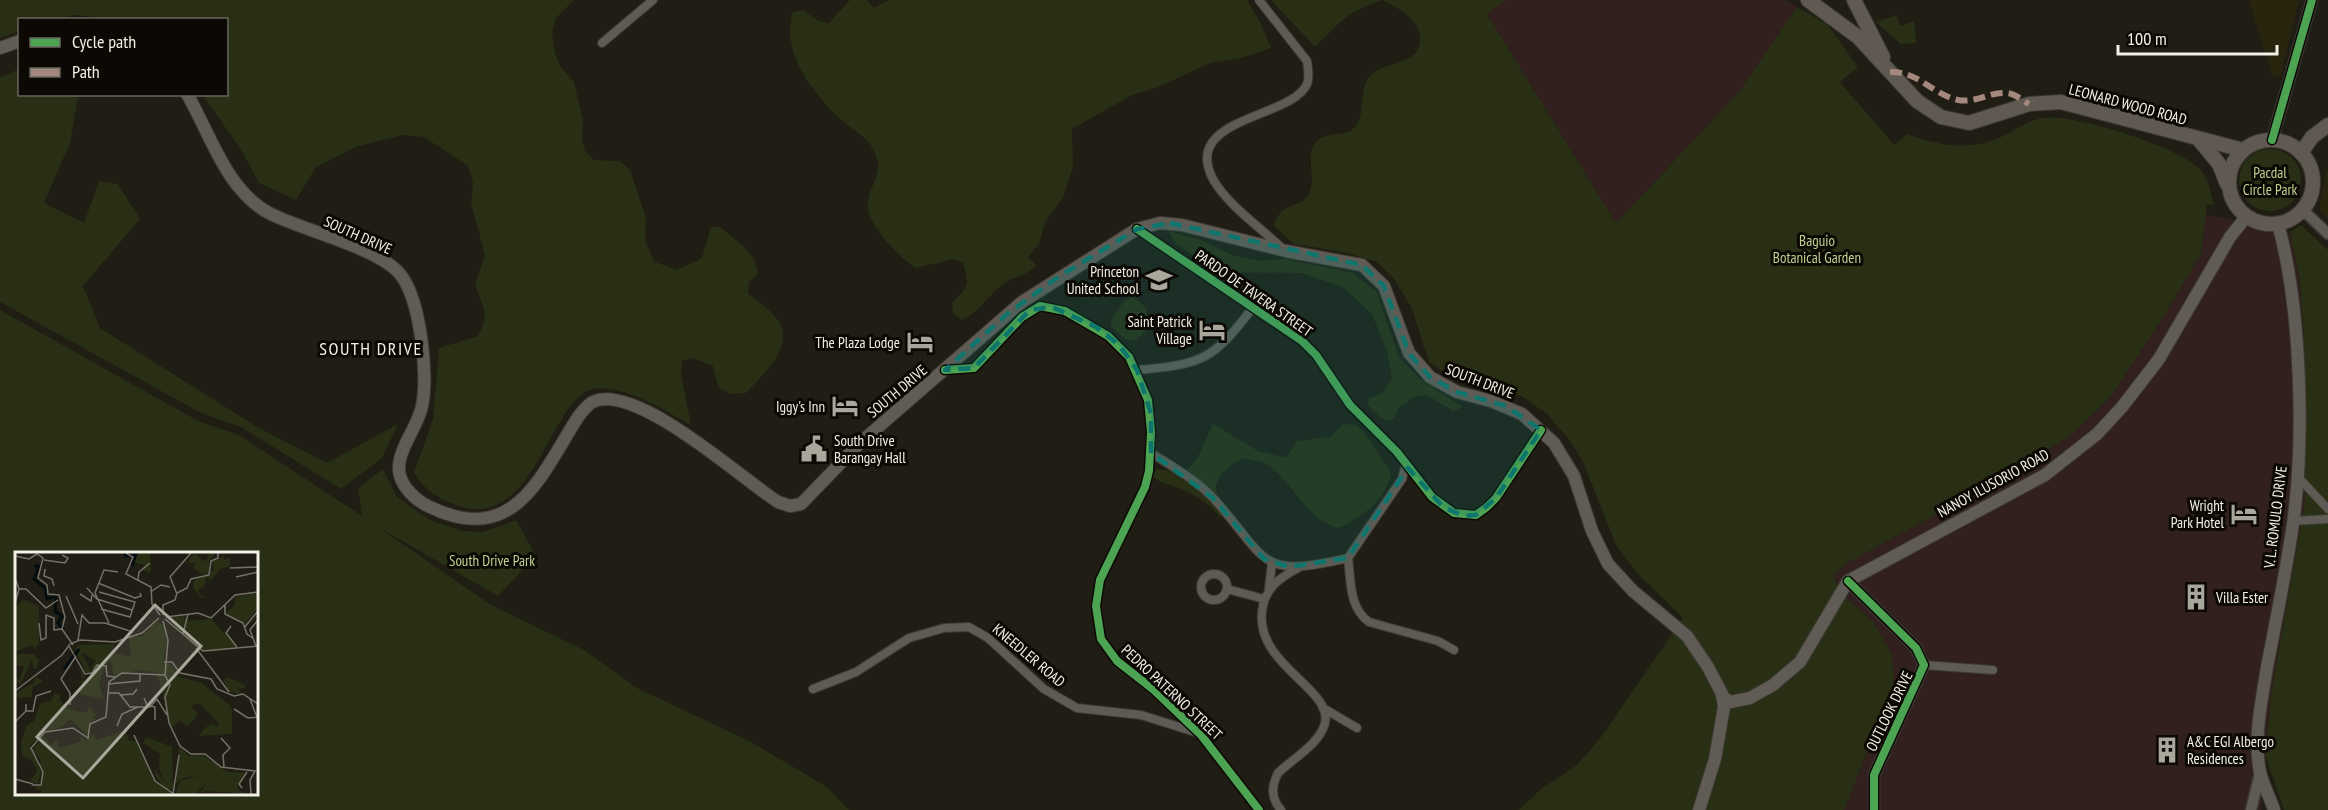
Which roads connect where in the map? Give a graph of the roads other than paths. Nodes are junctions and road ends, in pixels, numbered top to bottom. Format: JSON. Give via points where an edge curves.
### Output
{"nodes":[{"id":1,"x":653,"y":0,"type":"edge"},
{"id":2,"x":1259,"y":0,"type":"edge"},
{"id":3,"x":1808,"y":0,"type":"edge"},
{"id":4,"x":1854,"y":0,"type":"edge"},
{"id":5,"x":2312,"y":0,"type":"edge"},
{"id":6,"x":18,"y":42,"type":"edge"},
{"id":7,"x":603,"y":43,"type":"dead end"},
{"id":8,"x":0,"y":48,"type":"edge"},
{"id":9,"x":1886,"y":68,"type":"junction"},
{"id":10,"x":188,"y":96,"type":"edge"},
{"id":11,"x":2328,"y":125,"type":"edge"},
{"id":12,"x":2272,"y":140,"type":"junction"},
{"id":13,"x":2200,"y":141,"type":"junction"},
{"id":14,"x":2243,"y":150,"type":"junction"},
{"id":15,"x":2301,"y":153,"type":"junction"},
{"id":16,"x":2228,"y":185,"type":"junction"},
{"id":17,"x":2303,"y":210,"type":"junction"},
{"id":18,"x":2246,"y":217,"type":"junction"},
{"id":19,"x":2278,"y":224,"type":"junction"},
{"id":20,"x":1137,"y":229,"type":"junction"},
{"id":21,"x":2328,"y":234,"type":"edge"},
{"id":22,"x":1286,"y":251,"type":"junction"},
{"id":23,"x":1254,"y":306,"type":"junction"},
{"id":24,"x":945,"y":370,"type":"junction"},
{"id":25,"x":1137,"y":370,"type":"junction"},
{"id":26,"x":1541,"y":430,"type":"junction"},
{"id":27,"x":1151,"y":453,"type":"junction"},
{"id":28,"x":1406,"y":464,"type":"junction"},
{"id":29,"x":1413,"y":473,"type":"junction"},
{"id":30,"x":2297,"y":476,"type":"junction"},
{"id":31,"x":1402,"y":479,"type":"junction"},
{"id":32,"x":2328,"y":509,"type":"edge"},
{"id":33,"x":2328,"y":519,"type":"edge"},
{"id":34,"x":2293,"y":521,"type":"junction"},
{"id":35,"x":1348,"y":558,"type":"junction"},
{"id":36,"x":1272,"y":563,"type":"junction"},
{"id":37,"x":1298,"y":568,"type":"junction"},
{"id":38,"x":1848,"y":581,"type":"junction"},
{"id":39,"x":1269,"y":588,"type":"junction"},
{"id":40,"x":1227,"y":589,"type":"dead end"},
{"id":41,"x":1264,"y":599,"type":"junction"},
{"id":42,"x":1454,"y":650,"type":"dead end"},
{"id":43,"x":1924,"y":665,"type":"junction"},
{"id":44,"x":1993,"y":670,"type":"dead end"},
{"id":45,"x":813,"y":689,"type":"dead end"},
{"id":46,"x":1723,"y":701,"type":"junction"},
{"id":47,"x":1323,"y":708,"type":"junction"},
{"id":48,"x":1357,"y":728,"type":"dead end"},
{"id":49,"x":1201,"y":735,"type":"junction"},
{"id":50,"x":2260,"y":773,"type":"junction"},
{"id":51,"x":1259,"y":810,"type":"edge"},
{"id":52,"x":1281,"y":810,"type":"edge"},
{"id":53,"x":1699,"y":810,"type":"edge"},
{"id":54,"x":1874,"y":810,"type":"edge"},
{"id":55,"x":2251,"y":810,"type":"edge"},
{"id":56,"x":2274,"y":810,"type":"edge"}],
"edges":[{"from":1,"to":7,"type":"street"},
{"from":2,"to":22,"type":"street","via":[[1306,62],[1307,85],[1290,99],[1227,129],[1213,144],[1208,162],[1223,192]]},
{"from":3,"to":9,"type":"main road","name":"LEONARD WOOD ROAD","via":[[1858,37]]},
{"from":4,"to":9,"type":"main road"},
{"from":5,"to":12,"type":"street"},
{"from":6,"to":8,"type":"main road"},
{"from":9,"to":13,"type":"main road","name":"LEONARD WOOD ROAD","via":[[1927,110],[1954,121],[1969,123],[2029,104],[2061,102]]},
{"from":10,"to":24,"type":"main road","name":"SOUTH DRIVE","via":[[222,162],[249,197],[267,212],[371,255],[400,273],[421,329],[424,375],[422,406],[399,469],[404,486],[439,512],[468,519],[483,518],[521,502],[545,473],[578,417],[596,400],[626,404],[664,421],[695,438],[778,502],[801,504],[861,442]]},
{"from":11,"to":15,"type":"main road","via":[[2312,137]]},
{"from":12,"to":14,"type":"main road"},
{"from":12,"to":15,"type":"main road"},
{"from":13,"to":14,"type":"main road","name":"LEONARD WOOD ROAD"},
{"from":13,"to":16,"type":"main road","name":"LEONARD WOOD ROAD","via":[[2219,164]]},
{"from":14,"to":16,"type":"main road","via":[[2231,166]]},
{"from":15,"to":17,"type":"main road","via":[[2310,169],[2313,188]]},
{"from":16,"to":18,"type":"main road","via":[[2231,198]]},
{"from":17,"to":19,"type":"main road"},
{"from":17,"to":21,"type":"street"},
{"from":18,"to":19,"type":"main road","via":[[2267,225]]},
{"from":18,"to":38,"type":"main road","name":"NANOY ILUSORIO ROAD","via":[[2230,237],[2159,359],[2097,434],[2045,474]]},
{"from":19,"to":30,"type":"main road","name":"V. L. ROMULO DRIVE","via":[[2292,300],[2298,405]]},
{"from":20,"to":22,"type":"main road","name":"SOUTH DRIVE","via":[[1170,223]]},
{"from":20,"to":23,"type":"street","name":"PARDO DE TAVERA STREET"},
{"from":20,"to":24,"type":"main road","name":"SOUTH DRIVE","via":[[1022,302]]},
{"from":22,"to":26,"type":"main road","name":"SOUTH DRIVE","via":[[1349,261],[1369,270],[1384,286],[1409,353],[1430,377],[1457,392],[1506,406]]},
{"from":23,"to":25,"type":"street","via":[[1226,342],[1207,357],[1176,366]]},
{"from":23,"to":28,"type":"street","name":"PARDO DE TAVERA STREET","via":[[1316,355],[1350,405]]},
{"from":24,"to":25,"type":"street","name":"PEDRO PATERNO STREET","via":[[974,368],[1030,310],[1041,306],[1065,311],[1096,327],[1119,345]]},
{"from":25,"to":27,"type":"street","name":"PEDRO PATERNO STREET","via":[[1150,407]]},
{"from":26,"to":29,"type":"street","name":"PARDO DE TAVERA STREET","via":[[1496,498],[1476,515],[1464,516],[1443,507]]},
{"from":26,"to":46,"type":"main road","name":"SOUTH DRIVE","via":[[1574,476],[1592,531],[1608,564],[1633,591],[1687,636],[1708,667]]},
{"from":27,"to":36,"type":"street","via":[[1213,498],[1256,551]]},
{"from":27,"to":49,"type":"street","name":"PEDRO PATERNO STREET","via":[[1145,487],[1100,580],[1097,622],[1101,639],[1117,661]]},
{"from":28,"to":29,"type":"street","name":"PARDO DE TAVERA STREET"},
{"from":28,"to":31,"type":"street"},
{"from":29,"to":31,"type":"street"},
{"from":30,"to":32,"type":"street"},
{"from":30,"to":34,"type":"main road","name":"V. L. ROMULO DRIVE"},
{"from":31,"to":35,"type":"street"},
{"from":33,"to":34,"type":"street"},
{"from":34,"to":50,"type":"main road","name":"V. L. ROMULO DRIVE","via":[[2262,701]]},
{"from":35,"to":37,"type":"street"},
{"from":35,"to":42,"type":"street","via":[[1354,605],[1362,617],[1438,641]]},
{"from":36,"to":37,"type":"street"},
{"from":36,"to":39,"type":"street"},
{"from":37,"to":39,"type":"street"},
{"from":38,"to":43,"type":"street","name":"OUTLOOK DRIVE","via":[[1916,648]]},
{"from":38,"to":46,"type":"main road","via":[[1800,663],[1773,685],[1739,702]]},
{"from":39,"to":41,"type":"street"},
{"from":40,"to":41,"type":"street"},
{"from":41,"to":47,"type":"street","via":[[1261,621],[1266,644]]},
{"from":43,"to":44,"type":"street"},
{"from":43,"to":54,"type":"street","name":"OUTLOOK DRIVE","via":[[1874,775]]},
{"from":45,"to":49,"type":"street","name":"KNEEDLER ROAD","via":[[856,672],[909,638],[944,628],[969,627],[988,638],[1044,689],[1077,708],[1141,715]]},
{"from":46,"to":53,"type":"main road","via":[[1715,759]]},
{"from":47,"to":48,"type":"street"},
{"from":47,"to":52,"type":"street","via":[[1326,716],[1322,731],[1274,781],[1272,797]]},
{"from":49,"to":51,"type":"street","name":"PEDRO PATERNO STREET"},
{"from":50,"to":55,"type":"street"},
{"from":50,"to":56,"type":"main road","name":"V. L. ROMULO DRIVE"}]}
